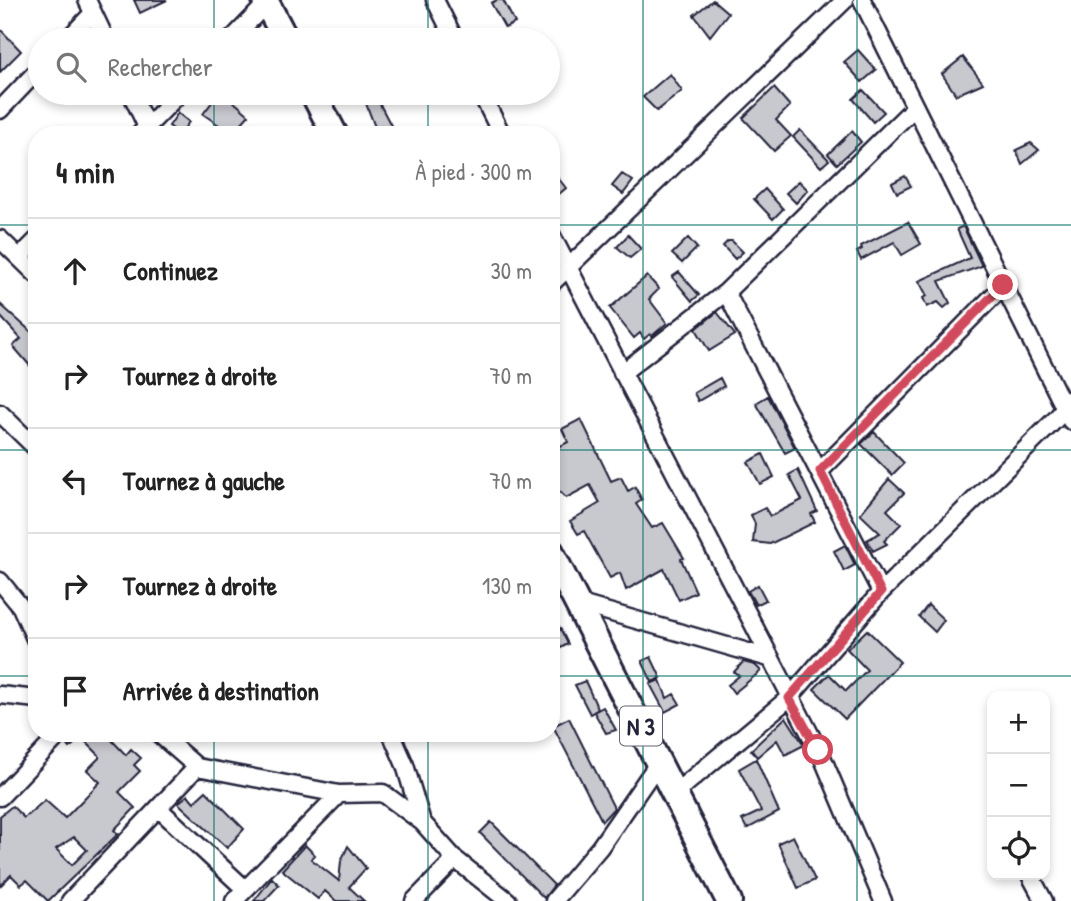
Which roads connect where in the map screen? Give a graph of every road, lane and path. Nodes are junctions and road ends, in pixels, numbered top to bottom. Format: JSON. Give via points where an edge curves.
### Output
{"nodes":[{"id":1,"x":435,"y":0,"type":"edge"},
{"id":2,"x":845,"y":0,"type":"edge"},
{"id":3,"x":862,"y":0,"type":"edge"},
{"id":4,"x":266,"y":2,"type":"edge"},
{"id":5,"x":90,"y":7,"type":"edge"},
{"id":6,"x":75,"y":28,"type":"edge"},
{"id":7,"x":100,"y":28,"type":"edge"},
{"id":8,"x":242,"y":28,"type":"edge"},
{"id":9,"x":280,"y":28,"type":"edge"},
{"id":10,"x":449,"y":28,"type":"edge"},
{"id":11,"x":28,"y":81,"type":"edge"},
{"id":12,"x":135,"y":105,"type":"edge"},
{"id":13,"x":168,"y":105,"type":"edge"},
{"id":14,"x":317,"y":105,"type":"edge"},
{"id":15,"x":487,"y":105,"type":"edge"},
{"id":16,"x":915,"y":107,"type":"junction"},
{"id":17,"x":0,"y":110,"type":"edge"},
{"id":18,"x":141,"y":126,"type":"edge"},
{"id":19,"x":148,"y":126,"type":"edge"},
{"id":20,"x":325,"y":126,"type":"edge"},
{"id":21,"x":498,"y":126,"type":"edge"},
{"id":22,"x":0,"y":239,"type":"edge"},
{"id":23,"x":28,"y":249,"type":"edge"},
{"id":24,"x":560,"y":252,"type":"edge"},
{"id":25,"x":20,"y":257,"type":"junction"},
{"id":26,"x":28,"y":265,"type":"edge"},
{"id":27,"x":569,"y":269,"type":"junction"},
{"id":28,"x":560,"y":276,"type":"edge"},
{"id":29,"x":1003,"y":285,"type":"junction"},
{"id":30,"x":726,"y":292,"type":"junction"},
{"id":31,"x":622,"y":373,"type":"junction"},
{"id":32,"x":1069,"y":409,"type":"edge"},
{"id":33,"x":0,"y":413,"type":"edge"},
{"id":34,"x":28,"y":440,"type":"edge"},
{"id":35,"x":820,"y":471,"type":"junction"},
{"id":36,"x":560,"y":570,"type":"edge"},
{"id":37,"x":0,"y":580,"type":"edge"},
{"id":38,"x":881,"y":592,"type":"junction"},
{"id":39,"x":577,"y":603,"type":"junction"},
{"id":40,"x":28,"y":622,"type":"edge"},
{"id":41,"x":769,"y":658,"type":"junction"},
{"id":42,"x":0,"y":695,"type":"edge"},
{"id":43,"x":28,"y":698,"type":"edge"},
{"id":44,"x":789,"y":698,"type":"junction"},
{"id":45,"x":52,"y":742,"type":"edge"},
{"id":46,"x":168,"y":742,"type":"edge"},
{"id":47,"x":395,"y":742,"type":"edge"},
{"id":48,"x":659,"y":762,"type":"junction"},
{"id":49,"x":197,"y":767,"type":"junction"},
{"id":50,"x":675,"y":793,"type":"junction"},
{"id":51,"x":339,"y":794,"type":"junction"},
{"id":52,"x":0,"y":797,"type":"edge"},
{"id":53,"x":158,"y":808,"type":"junction"},
{"id":54,"x":422,"y":822,"type":"junction"},
{"id":55,"x":455,"y":859,"type":"junction"},
{"id":56,"x":1033,"y":880,"type":"edge"},
{"id":57,"x":240,"y":895,"type":"edge"},
{"id":58,"x":70,"y":901,"type":"edge"},
{"id":59,"x":414,"y":901,"type":"edge"},
{"id":60,"x":508,"y":901,"type":"edge"},
{"id":61,"x":554,"y":901,"type":"edge"},
{"id":62,"x":729,"y":901,"type":"edge"},
{"id":63,"x":883,"y":901,"type":"edge"},
{"id":64,"x":1044,"y":901,"type":"edge"}],
"edges":[{"from":1,"to":10,"type":"street"},
{"from":2,"to":27,"type":"street"},
{"from":3,"to":16,"type":"street"},
{"from":4,"to":8,"type":"street"},
{"from":4,"to":9,"type":"main road"},
{"from":5,"to":6,"type":"street"},
{"from":5,"to":7,"type":"street"},
{"from":11,"to":17,"type":"street"},
{"from":12,"to":18,"type":"street"},
{"from":13,"to":19,"type":"street"},
{"from":14,"to":20,"type":"main road"},
{"from":15,"to":21,"type":"street"},
{"from":16,"to":29,"type":"street"},
{"from":16,"to":30,"type":"street"},
{"from":22,"to":25,"type":"street"},
{"from":23,"to":25,"type":"street"},
{"from":24,"to":27,"type":"street"},
{"from":25,"to":26,"type":"street"},
{"from":27,"to":28,"type":"street"},
{"from":27,"to":31,"type":"street"},
{"from":29,"to":32,"type":"street"},
{"from":29,"to":35,"type":"street"},
{"from":30,"to":31,"type":"street"},
{"from":30,"to":35,"type":"street"},
{"from":31,"to":41,"type":"street"},
{"from":32,"to":38,"type":"street"},
{"from":33,"to":34,"type":"street"},
{"from":35,"to":38,"type":"street"},
{"from":36,"to":39,"type":"main road","number":"N 3"},
{"from":37,"to":40,"type":"street"},
{"from":38,"to":44,"type":"street"},
{"from":39,"to":41,"type":"street"},
{"from":39,"to":48,"type":"main road","number":"N 3"},
{"from":41,"to":44,"type":"street"},
{"from":42,"to":43,"type":"street"},
{"from":44,"to":50,"type":"street"},
{"from":44,"to":63,"type":"street","via":[[822,759]]},
{"from":45,"to":52,"type":"street"},
{"from":46,"to":49,"type":"street"},
{"from":47,"to":54,"type":"street"},
{"from":48,"to":50,"type":"main road","number":"N 3"},
{"from":48,"to":61,"type":"street","via":[[600,847]]},
{"from":49,"to":51,"type":"street"},
{"from":49,"to":53,"type":"street"},
{"from":50,"to":62,"type":"main road","number":"N 3"},
{"from":51,"to":54,"type":"street","via":[[383,793]]},
{"from":51,"to":57,"type":"street"},
{"from":53,"to":57,"type":"street"},
{"from":53,"to":58,"type":"street"},
{"from":54,"to":55,"type":"street"},
{"from":55,"to":59,"type":"street"},
{"from":55,"to":60,"type":"street"},
{"from":56,"to":64,"type":"street"}]}
